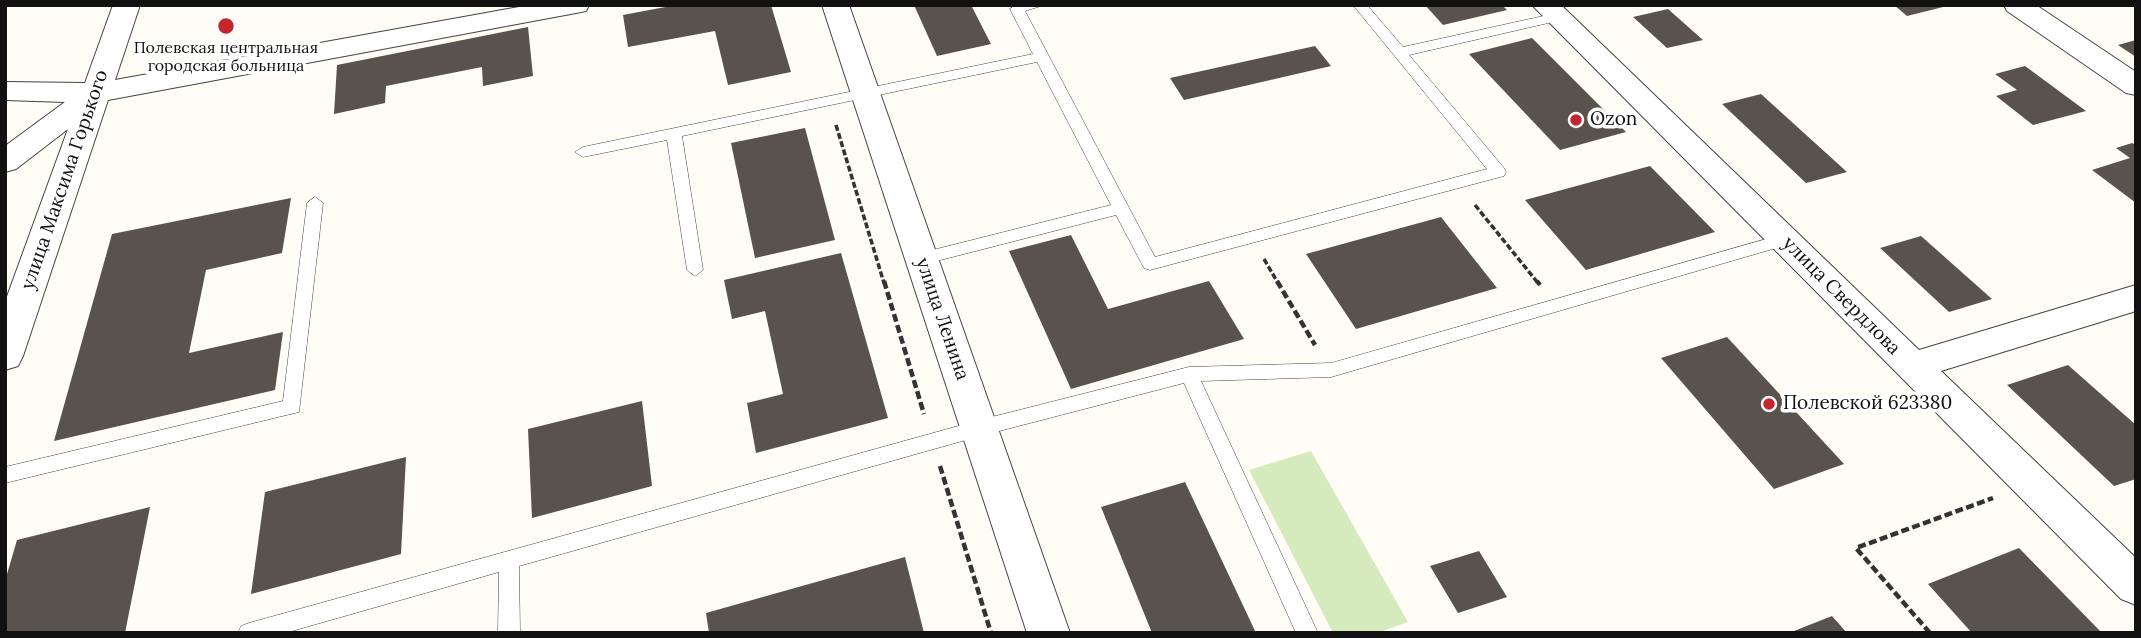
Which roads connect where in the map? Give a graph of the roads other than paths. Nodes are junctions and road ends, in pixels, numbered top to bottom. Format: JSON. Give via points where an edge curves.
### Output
{"nodes":[{"id":1,"x":127,"y":5,"type":"edge"},
{"id":2,"x":576,"y":5,"type":"edge"},
{"id":3,"x":835,"y":5,"type":"edge"},
{"id":4,"x":1037,"y":5,"type":"edge"},
{"id":5,"x":1360,"y":5,"type":"edge"},
{"id":6,"x":2017,"y":5,"type":"edge"},
{"id":7,"x":1551,"y":11,"type":"edge"},
{"id":8,"x":1401,"y":52,"type":"junction"},
{"id":9,"x":1041,"y":57,"type":"junction"},
{"id":10,"x":2136,"y":86,"type":"edge"},
{"id":11,"x":5,"y":91,"type":"edge"},
{"id":12,"x":96,"y":93,"type":"junction"},
{"id":13,"x":865,"y":94,"type":"junction"},
{"id":14,"x":674,"y":133,"type":"junction"},
{"id":15,"x":583,"y":152,"type":"dead end"},
{"id":16,"x":5,"y":162,"type":"edge"},
{"id":17,"x":315,"y":203,"type":"dead end"},
{"id":18,"x":1121,"y":208,"type":"junction"},
{"id":19,"x":1784,"y":240,"type":"junction"},
{"id":20,"x":921,"y":259,"type":"junction"},
{"id":21,"x":695,"y":270,"type":"dead end"},
{"id":22,"x":2136,"y":298,"type":"edge"},
{"id":23,"x":5,"y":356,"type":"edge"},
{"id":24,"x":1912,"y":366,"type":"junction"},
{"id":25,"x":1189,"y":374,"type":"junction"},
{"id":26,"x":980,"y":428,"type":"junction"},
{"id":27,"x":5,"y":475,"type":"edge"},
{"id":28,"x":509,"y":561,"type":"junction"},
{"id":29,"x":2136,"y":586,"type":"edge"},
{"id":30,"x":249,"y":633,"type":"edge"},
{"id":31,"x":509,"y":633,"type":"edge"},
{"id":32,"x":1049,"y":633,"type":"edge"},
{"id":33,"x":1307,"y":633,"type":"edge"}],
"edges":[{"from":1,"to":12,"type":"street","name":"улица Максима Горького"},
{"from":2,"to":12,"type":"street"},
{"from":3,"to":13,"type":"street","name":"улица Ленина"},
{"from":4,"to":9,"type":"lane","via":[[1017,9]]},
{"from":5,"to":8,"type":"lane"},
{"from":6,"to":10,"type":"street"},
{"from":7,"to":8,"type":"lane"},
{"from":7,"to":19,"type":"street","name":"улица Свердлова"},
{"from":8,"to":18,"type":"lane","via":[[1499,172],[1150,264]]},
{"from":9,"to":13,"type":"lane"},
{"from":9,"to":18,"type":"lane"},
{"from":11,"to":12,"type":"street"},
{"from":12,"to":16,"type":"street"},
{"from":12,"to":23,"type":"street","name":"улица Максима Горького"},
{"from":13,"to":14,"type":"lane"},
{"from":13,"to":20,"type":"street","name":"улица Ленина"},
{"from":14,"to":15,"type":"lane"},
{"from":14,"to":21,"type":"lane"},
{"from":17,"to":27,"type":"lane","via":[[292,407]]},
{"from":18,"to":20,"type":"lane"},
{"from":19,"to":24,"type":"street","name":"улица Свердлова"},
{"from":19,"to":25,"type":"lane","via":[[1331,370]]},
{"from":20,"to":26,"type":"street","name":"улица Ленина"},
{"from":22,"to":24,"type":"street"},
{"from":24,"to":29,"type":"street","name":"улица Свердлова"},
{"from":25,"to":26,"type":"lane"},
{"from":25,"to":33,"type":"lane"},
{"from":26,"to":28,"type":"lane"},
{"from":26,"to":32,"type":"street","name":"улица Ленина"},
{"from":28,"to":30,"type":"lane"},
{"from":28,"to":31,"type":"lane"}]}
